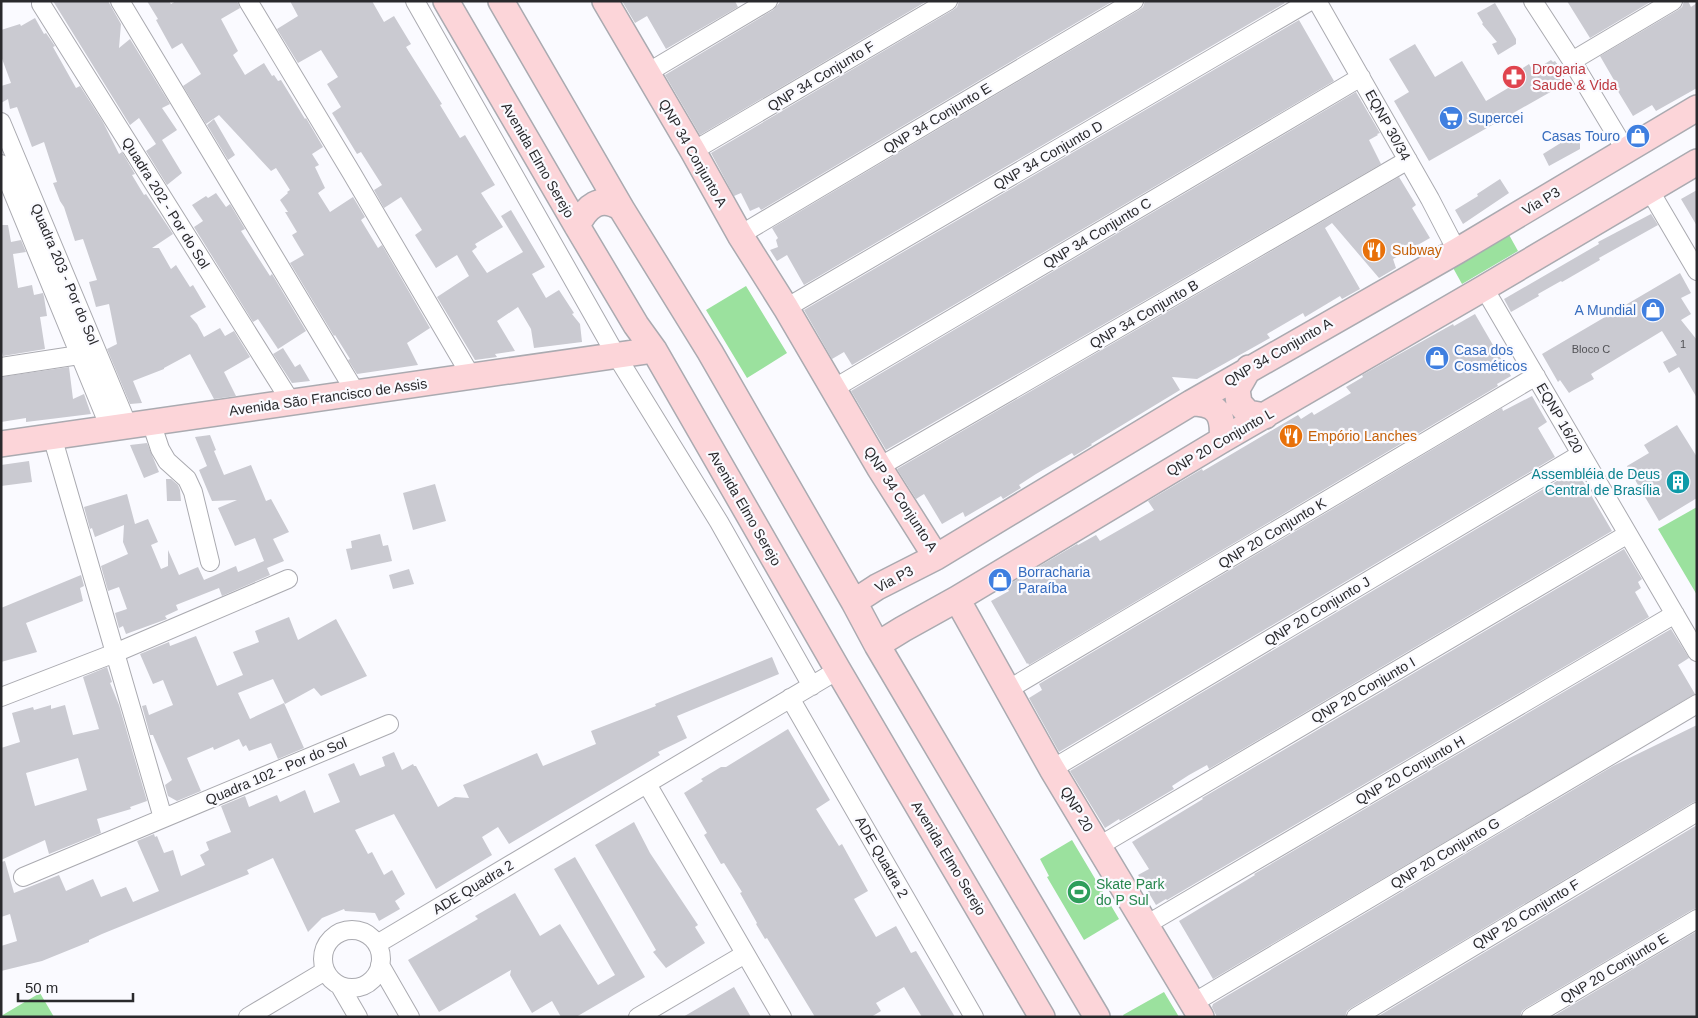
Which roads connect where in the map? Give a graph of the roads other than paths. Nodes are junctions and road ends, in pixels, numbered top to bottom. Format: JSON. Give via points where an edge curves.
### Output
{"nodes":[{"id":1,"x":120,"y":1,"type":"edge"},
{"id":2,"x":248,"y":1,"type":"edge"},
{"id":3,"x":415,"y":1,"type":"edge"},
{"id":4,"x":446,"y":1,"type":"edge"},
{"id":5,"x":500,"y":1,"type":"edge"},
{"id":6,"x":605,"y":1,"type":"edge"},
{"id":7,"x":768,"y":1,"type":"edge"},
{"id":8,"x":948,"y":1,"type":"edge"},
{"id":9,"x":1134,"y":1,"type":"edge"},
{"id":10,"x":1310,"y":1,"type":"edge"},
{"id":11,"x":1317,"y":1,"type":"edge"},
{"id":12,"x":1533,"y":1,"type":"edge"},
{"id":13,"x":1673,"y":1,"type":"edge"},
{"id":14,"x":41,"y":4,"type":"dead end"},
{"id":15,"x":1572,"y":61,"type":"junction"},
{"id":16,"x":647,"y":72,"type":"junction"},
{"id":17,"x":1361,"y":77,"type":"junction"},
{"id":18,"x":1697,"y":108,"type":"edge"},
{"id":19,"x":1,"y":122,"type":"edge"},
{"id":20,"x":693,"y":151,"type":"junction"},
{"id":21,"x":1626,"y":151,"type":"junction"},
{"id":22,"x":1408,"y":160,"type":"junction"},
{"id":23,"x":1697,"y":162,"type":"edge"},
{"id":24,"x":1,"y":164,"type":"edge"},
{"id":25,"x":599,"y":169,"type":"junction"},
{"id":26,"x":556,"y":191,"type":"junction"},
{"id":27,"x":1650,"y":191,"type":"junction"},
{"id":28,"x":621,"y":208,"type":"junction"},
{"id":29,"x":577,"y":226,"type":"junction"},
{"id":30,"x":740,"y":235,"type":"junction"},
{"id":31,"x":1457,"y":251,"type":"junction"},
{"id":32,"x":1697,"y":271,"type":"edge"},
{"id":33,"x":1484,"y":288,"type":"junction"},
{"id":34,"x":786,"y":308,"type":"junction"},
{"id":35,"x":654,"y":350,"type":"junction"},
{"id":36,"x":79,"y":355,"type":"junction"},
{"id":37,"x":616,"y":356,"type":"junction"},
{"id":38,"x":1,"y":367,"type":"edge"},
{"id":39,"x":1249,"y":368,"type":"junction"},
{"id":40,"x":471,"y":376,"type":"junction"},
{"id":41,"x":1536,"y":376,"type":"junction"},
{"id":42,"x":833,"y":389,"type":"junction"},
{"id":43,"x":356,"y":393,"type":"junction"},
{"id":44,"x":291,"y":402,"type":"junction"},
{"id":45,"x":1191,"y":402,"type":"junction"},
{"id":46,"x":1265,"y":416,"type":"junction"},
{"id":47,"x":130,"y":425,"type":"junction"},
{"id":48,"x":52,"y":436,"type":"junction"},
{"id":49,"x":1222,"y":440,"type":"junction"},
{"id":50,"x":1,"y":444,"type":"edge"},
{"id":51,"x":1582,"y":454,"type":"junction"},
{"id":52,"x":880,"y":467,"type":"junction"},
{"id":53,"x":1628,"y":534,"type":"junction"},
{"id":54,"x":936,"y":557,"type":"junction"},
{"id":55,"x":210,"y":562,"type":"dead end"},
{"id":56,"x":288,"y":579,"type":"dead end"},
{"id":57,"x":957,"y":599,"type":"junction"},
{"id":58,"x":854,"y":602,"type":"junction"},
{"id":59,"x":1674,"y":614,"type":"junction"},
{"id":60,"x":877,"y":646,"type":"junction"},
{"id":61,"x":1697,"y":652,"type":"edge"},
{"id":62,"x":115,"y":653,"type":"junction"},
{"id":63,"x":838,"y":670,"type":"junction"},
{"id":64,"x":812,"y":686,"type":"junction"},
{"id":65,"x":1009,"y":689,"type":"junction"},
{"id":66,"x":1,"y":697,"type":"edge"},
{"id":67,"x":790,"y":698,"type":"junction"},
{"id":68,"x":1697,"y":704,"type":"edge"},
{"id":69,"x":389,"y":724,"type":"dead end"},
{"id":70,"x":1052,"y":768,"type":"junction"},
{"id":71,"x":647,"y":784,"type":"junction"},
{"id":72,"x":1697,"y":812,"type":"edge"},
{"id":73,"x":163,"y":818,"type":"junction"},
{"id":74,"x":1099,"y":846,"type":"junction"},
{"id":75,"x":23,"y":877,"type":"dead end"},
{"id":76,"x":1697,"y":918,"type":"edge"},
{"id":77,"x":1146,"y":925,"type":"junction"},
{"id":78,"x":377,"y":944,"type":"junction"},
{"id":79,"x":744,"y":954,"type":"junction"},
{"id":80,"x":380,"y":965,"type":"junction"},
{"id":81,"x":325,"y":971,"type":"junction"},
{"id":82,"x":340,"y":986,"type":"junction"},
{"id":83,"x":1197,"y":1010,"type":"edge"},
{"id":84,"x":1034,"y":1014,"type":"edge"},
{"id":85,"x":248,"y":1017,"type":"edge"},
{"id":86,"x":358,"y":1017,"type":"edge"},
{"id":87,"x":410,"y":1017,"type":"edge"},
{"id":88,"x":638,"y":1017,"type":"edge"},
{"id":89,"x":782,"y":1017,"type":"edge"},
{"id":90,"x":974,"y":1017,"type":"edge"},
{"id":91,"x":1097,"y":1017,"type":"edge"},
{"id":92,"x":1356,"y":1017,"type":"edge"},
{"id":93,"x":1530,"y":1017,"type":"edge"}],
"edges":[{"from":1,"to":43,"type":"street"},
{"from":2,"to":40,"type":"street"},
{"from":3,"to":37,"type":"street"},
{"from":4,"to":26,"type":"street","name":"Avenida Elmo Serejo"},
{"from":5,"to":25,"type":"street"},
{"from":6,"to":16,"type":"street","name":"QNP 34 Conjunto A"},
{"from":7,"to":16,"type":"street"},
{"from":8,"to":20,"type":"street","name":"QNP 34 Conjunto F"},
{"from":9,"to":30,"type":"street","name":"QNP 34 Conjunto E"},
{"from":10,"to":34,"type":"street","name":"QNP 34 Conjunto D"},
{"from":11,"to":17,"type":"street","name":"EQNP 30/34"},
{"from":12,"to":15,"type":"street"},
{"from":13,"to":15,"type":"street"},
{"from":14,"to":44,"type":"street","name":"Quadra 202 - Por do Sol"},
{"from":15,"to":21,"type":"street"},
{"from":16,"to":20,"type":"street","name":"QNP 34 Conjunto A"},
{"from":17,"to":22,"type":"street","name":"EQNP 30/34"},
{"from":17,"to":42,"type":"street","name":"QNP 34 Conjunto C"},
{"from":18,"to":21,"type":"street","name":"Via P3"},
{"from":19,"to":47,"type":"street","name":"Quadra 203 - Por do Sol"},
{"from":20,"to":30,"type":"street","name":"QNP 34 Conjunto A"},
{"from":21,"to":31,"type":"street","name":"Via P3"},
{"from":22,"to":31,"type":"street","name":"EQNP 30/34"},
{"from":22,"to":52,"type":"street","name":"QNP 34 Conjunto B"},
{"from":23,"to":27,"type":"street"},
{"from":24,"to":36,"type":"street"},
{"from":25,"to":26,"type":"street","via":[[590,187],[581,192]]},
{"from":25,"to":28,"type":"street"},
{"from":26,"to":29,"type":"street","name":"Avenida Elmo Serejo"},
{"from":27,"to":32,"type":"street"},
{"from":27,"to":33,"type":"street"},
{"from":28,"to":29,"type":"street","via":[[612,202],[590,206]]},
{"from":28,"to":58,"type":"street","via":[[710,352]]},
{"from":29,"to":35,"type":"street","name":"Avenida Elmo Serejo"},
{"from":30,"to":34,"type":"street","name":"QNP 34 Conjunto A"},
{"from":31,"to":39,"type":"street","name":"QNP 34 Conjunto A"},
{"from":33,"to":41,"type":"street","name":"EQNP 16/20"},
{"from":33,"to":46,"type":"street","name":"QNP 20 Conjunto L"},
{"from":34,"to":42,"type":"street","name":"QNP 34 Conjunto A"},
{"from":35,"to":37,"type":"street","name":"Avenida São Francisco de Assis"},
{"from":35,"to":63,"type":"street","name":"Avenida Elmo Serejo"},
{"from":36,"to":38,"type":"street"},
{"from":36,"to":47,"type":"street"},
{"from":37,"to":40,"type":"street","name":"Avenida São Francisco de Assis"},
{"from":37,"to":64,"type":"street","via":[[719,522]]},
{"from":39,"to":45,"type":"street","name":"QNP 34 Conjunto A"},
{"from":39,"to":46,"type":"street","via":[[1237,390],[1239,403],[1248,414]]},
{"from":40,"to":43,"type":"street","name":"Avenida São Francisco de Assis"},
{"from":41,"to":51,"type":"street","name":"EQNP 16/20"},
{"from":41,"to":65,"type":"street","name":"QNP 20 Conjunto K"},
{"from":42,"to":52,"type":"street","name":"QNP 34 Conjunto A"},
{"from":43,"to":44,"type":"street","name":"Avenida São Francisco de Assis"},
{"from":44,"to":47,"type":"street","name":"Avenida São Francisco de Assis"},
{"from":45,"to":49,"type":"street","via":[[1213,407],[1221,418]]},
{"from":45,"to":54,"type":"street","name":"QNP 34 Conjunto A"},
{"from":46,"to":49,"type":"street","name":"QNP 20 Conjunto L"},
{"from":47,"to":48,"type":"street","name":"Avenida São Francisco de Assis"},
{"from":47,"to":55,"type":"street","via":[[160,449],[167,462],[187,479]]},
{"from":48,"to":50,"type":"street","name":"Avenida São Francisco de Assis"},
{"from":48,"to":62,"type":"street"},
{"from":49,"to":57,"type":"street","name":"QNP 20 Conjunto L"},
{"from":51,"to":53,"type":"street","name":"EQNP 16/20"},
{"from":51,"to":70,"type":"street","name":"QNP 20 Conjunto J"},
{"from":52,"to":54,"type":"street","name":"QNP 34 Conjunto A"},
{"from":53,"to":59,"type":"street","name":"EQNP 16/20"},
{"from":53,"to":74,"type":"street","name":"QNP 20 Conjunto I"},
{"from":54,"to":58,"type":"street","name":"Via P3"},
{"from":56,"to":62,"type":"street"},
{"from":57,"to":60,"type":"street"},
{"from":57,"to":65,"type":"street","name":"QNP 20"},
{"from":58,"to":60,"type":"street"},
{"from":59,"to":61,"type":"street","name":"EQNP 16/20"},
{"from":59,"to":77,"type":"street","name":"QNP 20 Conjunto H"},
{"from":60,"to":91,"type":"street"},
{"from":62,"to":66,"type":"street"},
{"from":62,"to":73,"type":"street"},
{"from":63,"to":64,"type":"street","name":"ADE Quadra 2"},
{"from":63,"to":84,"type":"street","name":"Avenida Elmo Serejo"},
{"from":64,"to":67,"type":"street","name":"ADE Quadra 2"},
{"from":65,"to":70,"type":"street","name":"QNP 20"},
{"from":67,"to":71,"type":"street","name":"ADE Quadra 2"},
{"from":67,"to":90,"type":"street","name":"ADE Quadra 2"},
{"from":68,"to":83,"type":"street","name":"QNP 20 Conjunto G"},
{"from":69,"to":73,"type":"street","name":"Quadra 102 - Por do Sol"},
{"from":70,"to":74,"type":"street","name":"QNP 20"},
{"from":71,"to":78,"type":"street","name":"ADE Quadra 2"},
{"from":71,"to":79,"type":"street"},
{"from":72,"to":92,"type":"street","name":"QNP 20 Conjunto F"},
{"from":73,"to":75,"type":"street","name":"Quadra 102 - Por do Sol"},
{"from":74,"to":77,"type":"street","name":"QNP 20"},
{"from":76,"to":93,"type":"street","name":"QNP 20 Conjunto E"},
{"from":77,"to":83,"type":"street","name":"QNP 20"},
{"from":78,"to":80,"type":"street","via":[[381,954]]},
{"from":78,"to":81,"type":"street","via":[[372,937],[355,929],[338,932],[326,945],[323,954]]},
{"from":79,"to":88,"type":"street"},
{"from":79,"to":89,"type":"street"},
{"from":80,"to":82,"type":"street","via":[[365,985],[357,988]]},
{"from":80,"to":87,"type":"street"},
{"from":81,"to":82,"type":"street"},
{"from":81,"to":85,"type":"street"},
{"from":82,"to":86,"type":"street"}]}
